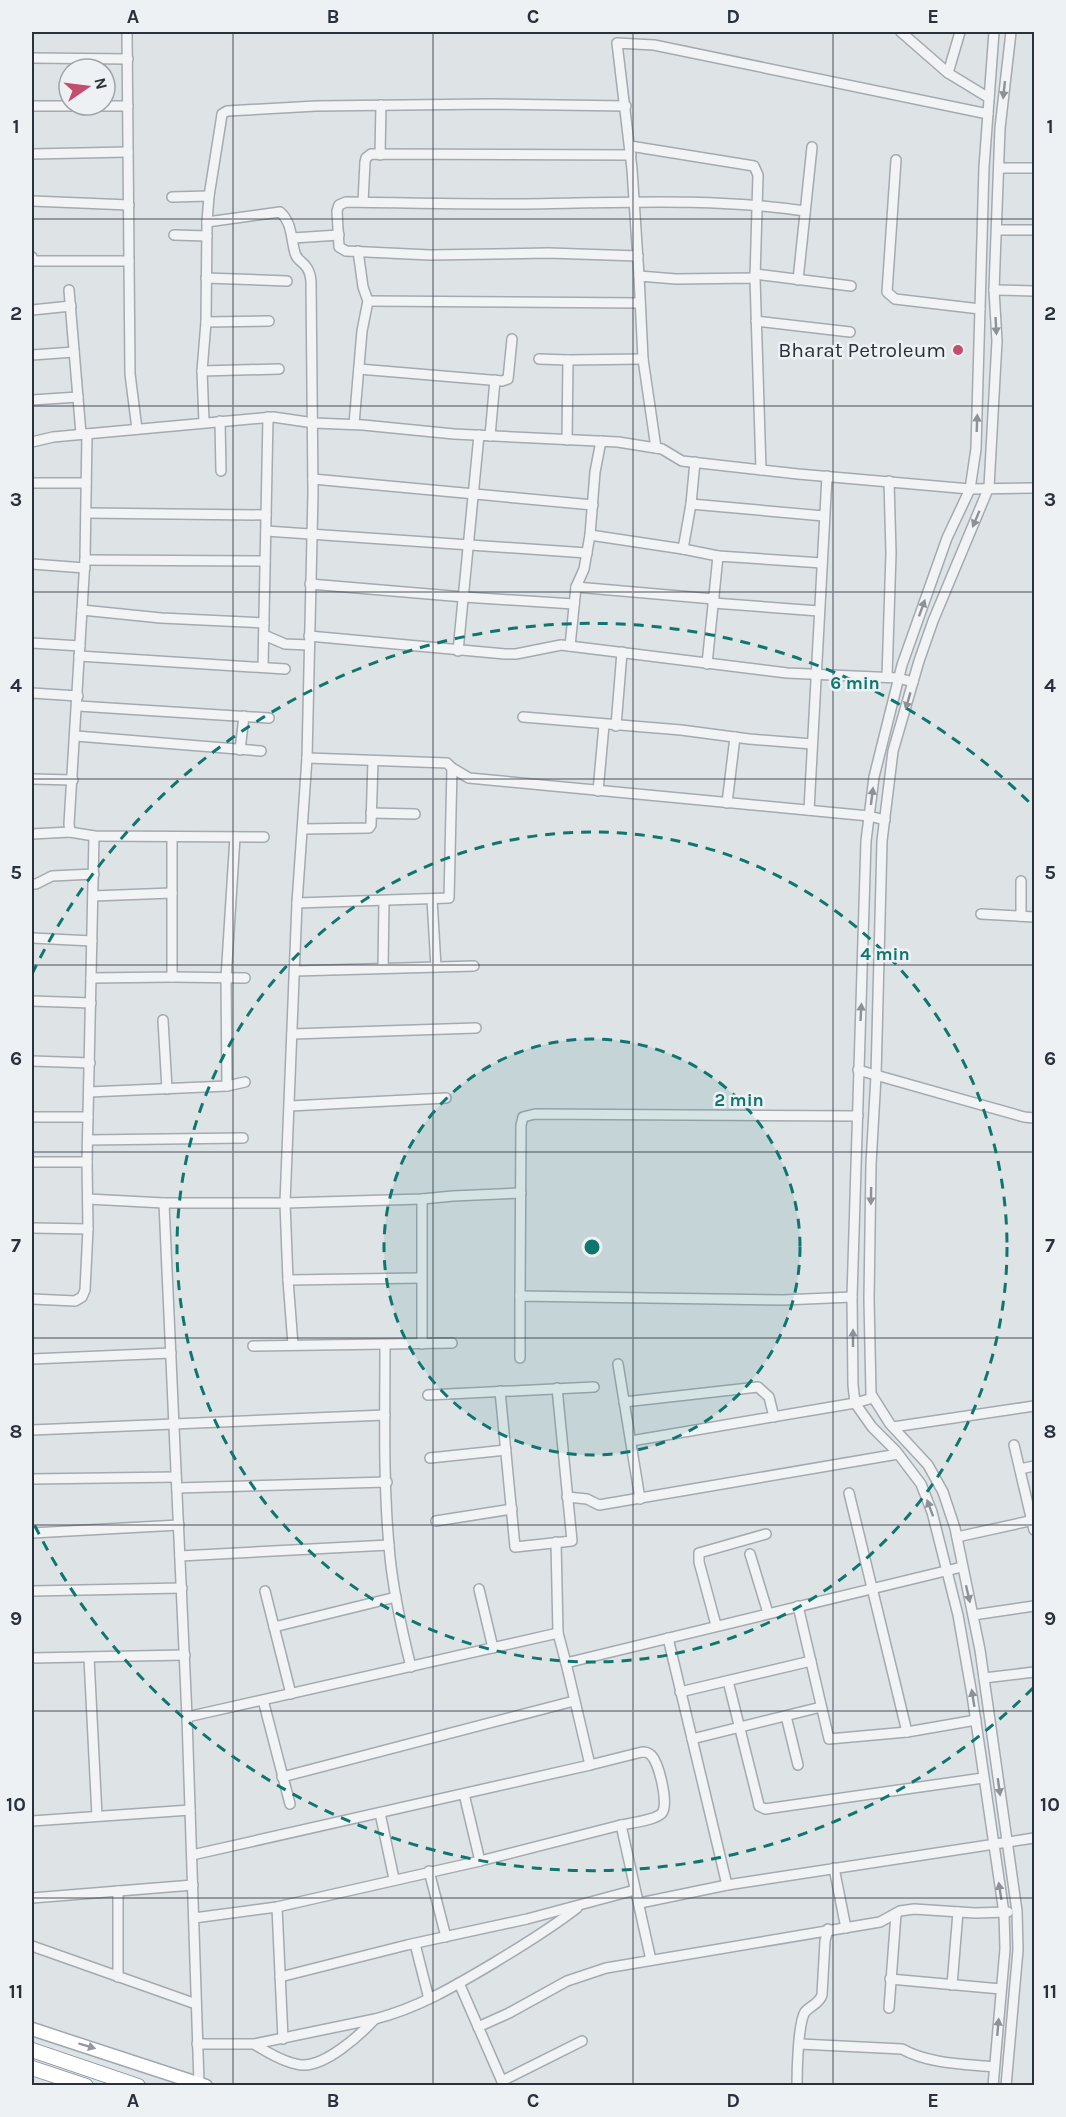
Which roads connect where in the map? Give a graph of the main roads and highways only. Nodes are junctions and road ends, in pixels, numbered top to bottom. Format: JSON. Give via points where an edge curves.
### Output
{"nodes":[{"id":1,"x":32,"y":2029,"type":"edge"},
{"id":2,"x":32,"y":2050,"type":"edge"},
{"id":3,"x":32,"y":2068,"type":"edge"},
{"id":4,"x":202,"y":2084,"type":"edge"},
{"id":5,"x":86,"y":2085,"type":"edge"},
{"id":6,"x":138,"y":2085,"type":"edge"}],
"edges":[{"from":1,"to":4,"type":"main road","one_way":true},
{"from":2,"to":6,"type":"highway"},
{"from":3,"to":5,"type":"highway"}]}
